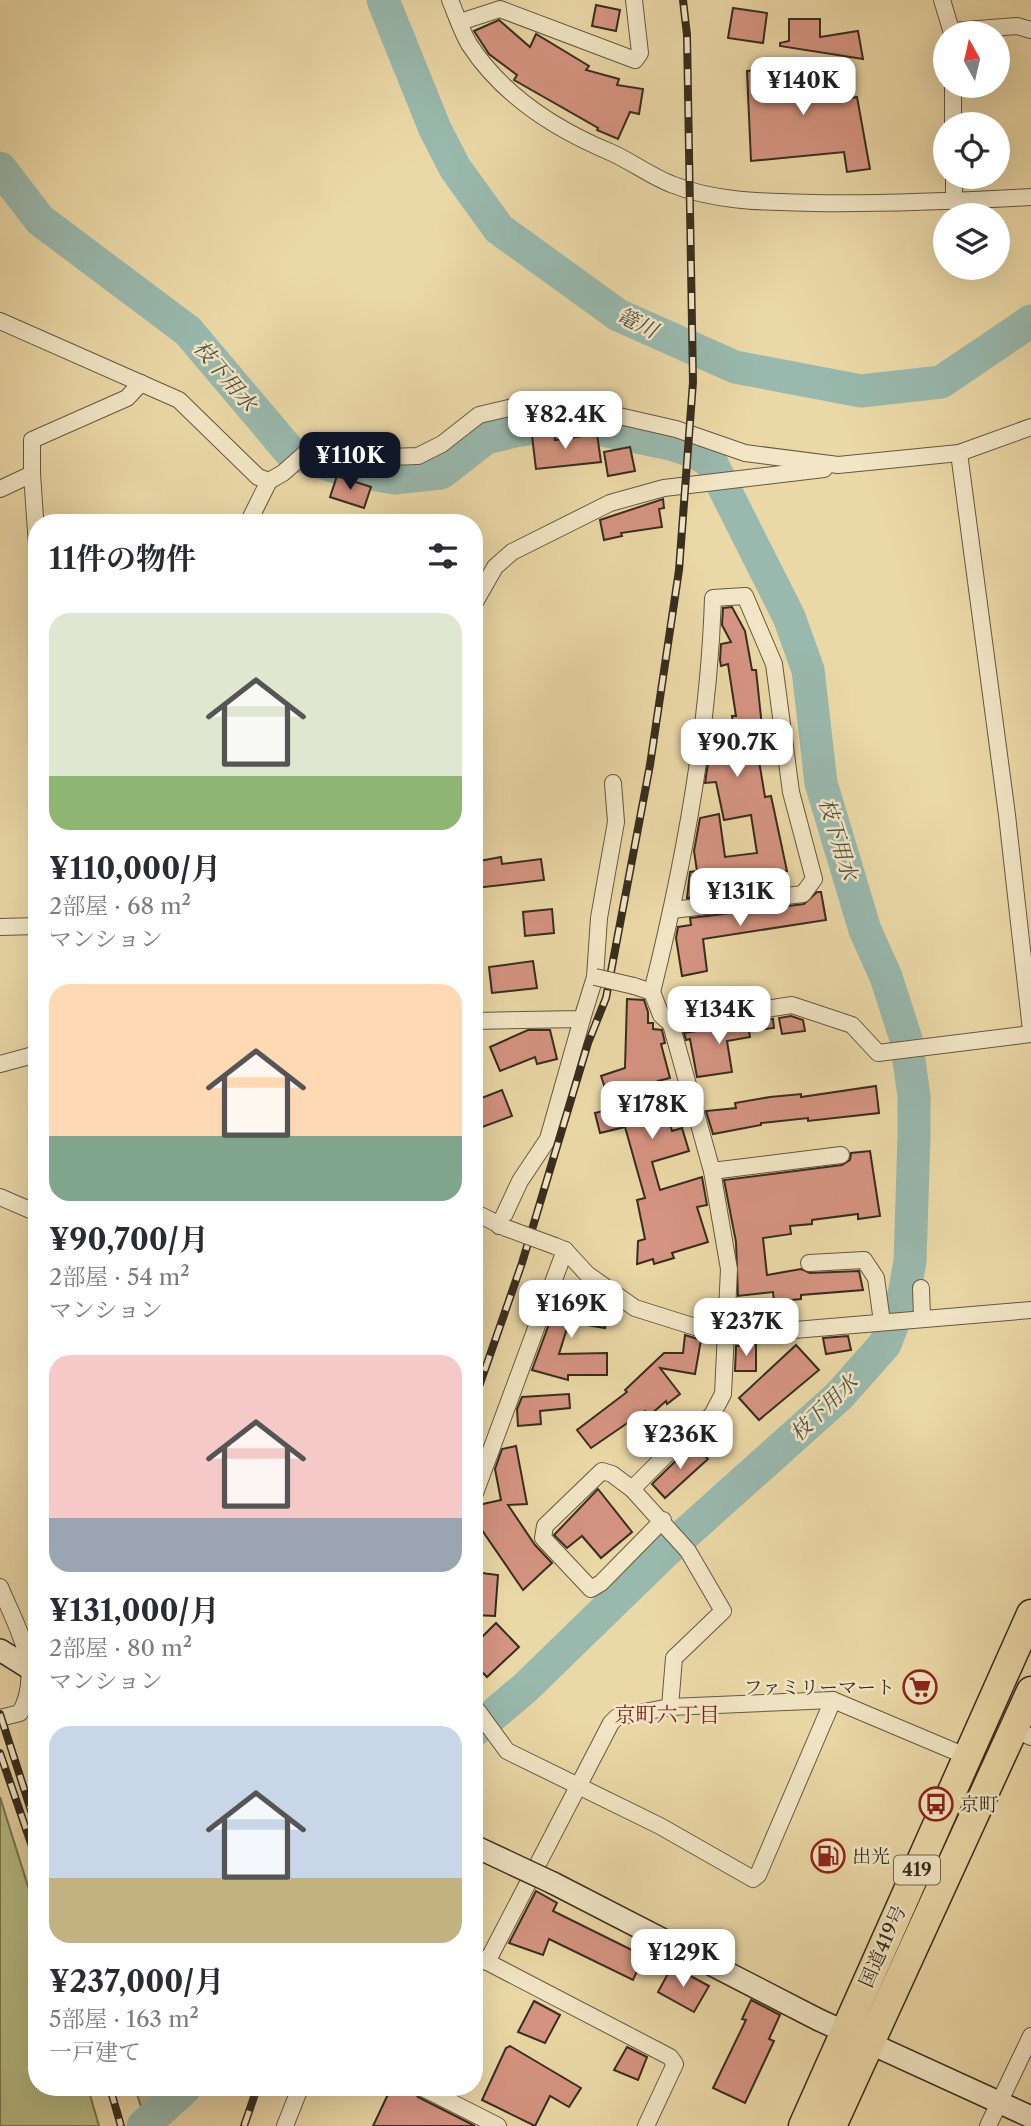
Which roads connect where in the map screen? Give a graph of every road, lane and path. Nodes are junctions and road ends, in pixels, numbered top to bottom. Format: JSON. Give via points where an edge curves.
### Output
{"nodes":[{"id":1,"x":450,"y":0,"type":"edge"},
{"id":2,"x":634,"y":0,"type":"edge"},
{"id":3,"x":942,"y":0,"type":"edge"},
{"id":4,"x":949,"y":21,"type":"edge"},
{"id":5,"x":460,"y":22,"type":"junction"},
{"id":6,"x":1010,"y":27,"type":"edge"},
{"id":7,"x":1031,"y":30,"type":"edge"},
{"id":8,"x":954,"y":189,"type":"edge"},
{"id":9,"x":1031,"y":197,"type":"edge"},
{"id":10,"x":954,"y":202,"type":"junction"},
{"id":11,"x":0,"y":321,"type":"edge"},
{"id":12,"x":141,"y":383,"type":"junction"},
{"id":13,"x":1031,"y":427,"type":"edge"},
{"id":14,"x":959,"y":453,"type":"junction"},
{"id":15,"x":838,"y":465,"type":"junction"},
{"id":16,"x":32,"y":474,"type":"junction"},
{"id":17,"x":276,"y":477,"type":"junction"},
{"id":18,"x":0,"y":489,"type":"edge"},
{"id":19,"x":35,"y":514,"type":"edge"},
{"id":20,"x":253,"y":514,"type":"edge"},
{"id":21,"x":483,"y":588,"type":"edge"},
{"id":22,"x":613,"y":783,"type":"dead end"},
{"id":23,"x":673,"y":910,"type":"junction"},
{"id":24,"x":28,"y":926,"type":"edge"},
{"id":25,"x":0,"y":927,"type":"edge"},
{"id":26,"x":595,"y":977,"type":"junction"},
{"id":27,"x":652,"y":992,"type":"junction"},
{"id":28,"x":582,"y":1019,"type":"junction"},
{"id":29,"x":483,"y":1021,"type":"edge"},
{"id":30,"x":671,"y":1024,"type":"junction"},
{"id":31,"x":1031,"y":1032,"type":"edge"},
{"id":32,"x":28,"y":1056,"type":"edge"},
{"id":33,"x":0,"y":1064,"type":"edge"},
{"id":34,"x":841,"y":1154,"type":"dead end"},
{"id":35,"x":712,"y":1171,"type":"junction"},
{"id":36,"x":0,"y":1196,"type":"edge"},
{"id":37,"x":28,"y":1209,"type":"edge"},
{"id":38,"x":483,"y":1217,"type":"edge"},
{"id":39,"x":503,"y":1227,"type":"junction"},
{"id":40,"x":560,"y":1248,"type":"junction"},
{"id":41,"x":809,"y":1263,"type":"dead end"},
{"id":42,"x":921,"y":1287,"type":"dead end"},
{"id":43,"x":1031,"y":1310,"type":"edge"},
{"id":44,"x":920,"y":1318,"type":"junction"},
{"id":45,"x":882,"y":1322,"type":"junction"},
{"id":46,"x":724,"y":1336,"type":"junction"},
{"id":47,"x":483,"y":1470,"type":"edge"},
{"id":48,"x":632,"y":1489,"type":"junction"},
{"id":49,"x":666,"y":1523,"type":"junction"},
{"id":50,"x":0,"y":1587,"type":"edge"},
{"id":51,"x":1031,"y":1614,"type":"edge"},
{"id":52,"x":0,"y":1650,"type":"edge"},
{"id":53,"x":28,"y":1653,"type":"edge"},
{"id":54,"x":28,"y":1663,"type":"edge"},
{"id":55,"x":1031,"y":1691,"type":"edge"},
{"id":56,"x":833,"y":1700,"type":"junction"},
{"id":57,"x":28,"y":1707,"type":"edge"},
{"id":58,"x":670,"y":1707,"type":"junction"},
{"id":59,"x":483,"y":1717,"type":"edge"},
{"id":60,"x":0,"y":1718,"type":"edge"},
{"id":61,"x":1023,"y":1733,"type":"edge"},
{"id":62,"x":968,"y":1757,"type":"junction"},
{"id":63,"x":577,"y":1787,"type":"junction"},
{"id":64,"x":483,"y":1850,"type":"edge"},
{"id":65,"x":483,"y":1954,"type":"edge"},
{"id":66,"x":483,"y":1961,"type":"edge"},
{"id":67,"x":844,"y":2030,"type":"junction"},
{"id":68,"x":1031,"y":2036,"type":"edge"},
{"id":69,"x":870,"y":2043,"type":"junction"},
{"id":70,"x":297,"y":2096,"type":"edge"},
{"id":71,"x":439,"y":2096,"type":"edge"},
{"id":72,"x":999,"y":2102,"type":"junction"},
{"id":73,"x":1031,"y":2117,"type":"edge"},
{"id":74,"x":285,"y":2126,"type":"edge"},
{"id":75,"x":498,"y":2126,"type":"edge"},
{"id":76,"x":646,"y":2126,"type":"edge"},
{"id":77,"x":803,"y":2126,"type":"edge"},
{"id":78,"x":832,"y":2126,"type":"edge"},
{"id":79,"x":988,"y":2126,"type":"edge"}],
"edges":[{"from":1,"to":5,"type":"street"},
{"from":2,"to":5,"type":"street","via":[[640,53],[635,60],[500,9]]},
{"from":3,"to":4,"type":"street"},
{"from":5,"to":10,"type":"street","via":[[470,45],[495,78],[558,129],[672,184],[750,201]]},
{"from":6,"to":7,"type":"street"},
{"from":8,"to":10,"type":"street"},
{"from":9,"to":10,"type":"street"},
{"from":11,"to":12,"type":"street"},
{"from":12,"to":16,"type":"street","via":[[127,398],[32,440]]},
{"from":12,"to":17,"type":"street","via":[[179,400],[258,477]]},
{"from":13,"to":14,"type":"street"},
{"from":14,"to":15,"type":"street"},
{"from":14,"to":31,"type":"street"},
{"from":15,"to":17,"type":"street","via":[[745,453],[676,429],[554,403],[518,405],[479,415],[418,456],[387,457],[318,442]]},
{"from":15,"to":21,"type":"street","via":[[664,488],[610,503],[512,552],[495,567]]},
{"from":16,"to":18,"type":"street"},
{"from":16,"to":19,"type":"street"},
{"from":17,"to":20,"type":"street"},
{"from":22,"to":26,"type":"street","via":[[616,822],[599,918]]},
{"from":23,"to":23,"type":"street","via":[[711,663],[713,598],[745,596],[774,664],[791,792],[814,880],[803,894]]},
{"from":23,"to":27,"type":"street"},
{"from":24,"to":25,"type":"street"},
{"from":26,"to":27,"type":"street","bridge":true},
{"from":26,"to":28,"type":"street"},
{"from":27,"to":30,"type":"street"},
{"from":28,"to":29,"type":"street"},
{"from":28,"to":39,"type":"street","via":[[548,1139],[520,1181]]},
{"from":30,"to":31,"type":"street","via":[[792,1005],[852,1025],[878,1053]]},
{"from":30,"to":35,"type":"street"},
{"from":32,"to":33,"type":"street"},
{"from":34,"to":35,"type":"street"},
{"from":35,"to":46,"type":"street","via":[[729,1269],[730,1303]]},
{"from":36,"to":37,"type":"street"},
{"from":38,"to":39,"type":"street"},
{"from":39,"to":40,"type":"street","bridge":true},
{"from":40,"to":46,"type":"street","via":[[635,1308]]},
{"from":40,"to":47,"type":"street"},
{"from":41,"to":45,"type":"street","via":[[863,1260],[876,1278]]},
{"from":42,"to":44,"type":"street"},
{"from":43,"to":44,"type":"street"},
{"from":44,"to":45,"type":"street"},
{"from":45,"to":46,"type":"street"},
{"from":46,"to":48,"type":"street","via":[[723,1394],[712,1415]]},
{"from":48,"to":49,"type":"street"},
{"from":48,"to":49,"type":"street","via":[[602,1471],[545,1526],[544,1538],[591,1589]]},
{"from":49,"to":58,"type":"street","via":[[723,1611],[674,1658]]},
{"from":50,"to":53,"type":"street"},
{"from":51,"to":62,"type":"highway","name":"国道419号","number":"419"},
{"from":52,"to":54,"type":"street"},
{"from":55,"to":61,"type":"highway","name":"国道419号","number":"419"},
{"from":56,"to":58,"type":"street"},
{"from":56,"to":62,"type":"street"},
{"from":56,"to":63,"type":"street","via":[[753,1879],[660,1826]]},
{"from":57,"to":60,"type":"street"},
{"from":58,"to":63,"type":"street","via":[[617,1717]]},
{"from":59,"to":63,"type":"street","via":[[507,1751]]},
{"from":61,"to":69,"type":"highway","name":"国道419号","number":"419"},
{"from":62,"to":67,"type":"highway","name":"国道419号","number":"419"},
{"from":63,"to":65,"type":"street"},
{"from":64,"to":67,"type":"street","bridge":true},
{"from":66,"to":76,"type":"street","via":[[673,2060]]},
{"from":67,"to":69,"type":"street"},
{"from":67,"to":77,"type":"highway","name":"国道419号","number":"419"},
{"from":68,"to":72,"type":"street"},
{"from":69,"to":72,"type":"street"},
{"from":69,"to":78,"type":"highway","name":"国道419号","number":"419"},
{"from":70,"to":74,"type":"street"},
{"from":71,"to":75,"type":"street"},
{"from":72,"to":73,"type":"street"},
{"from":72,"to":79,"type":"street"}]}
